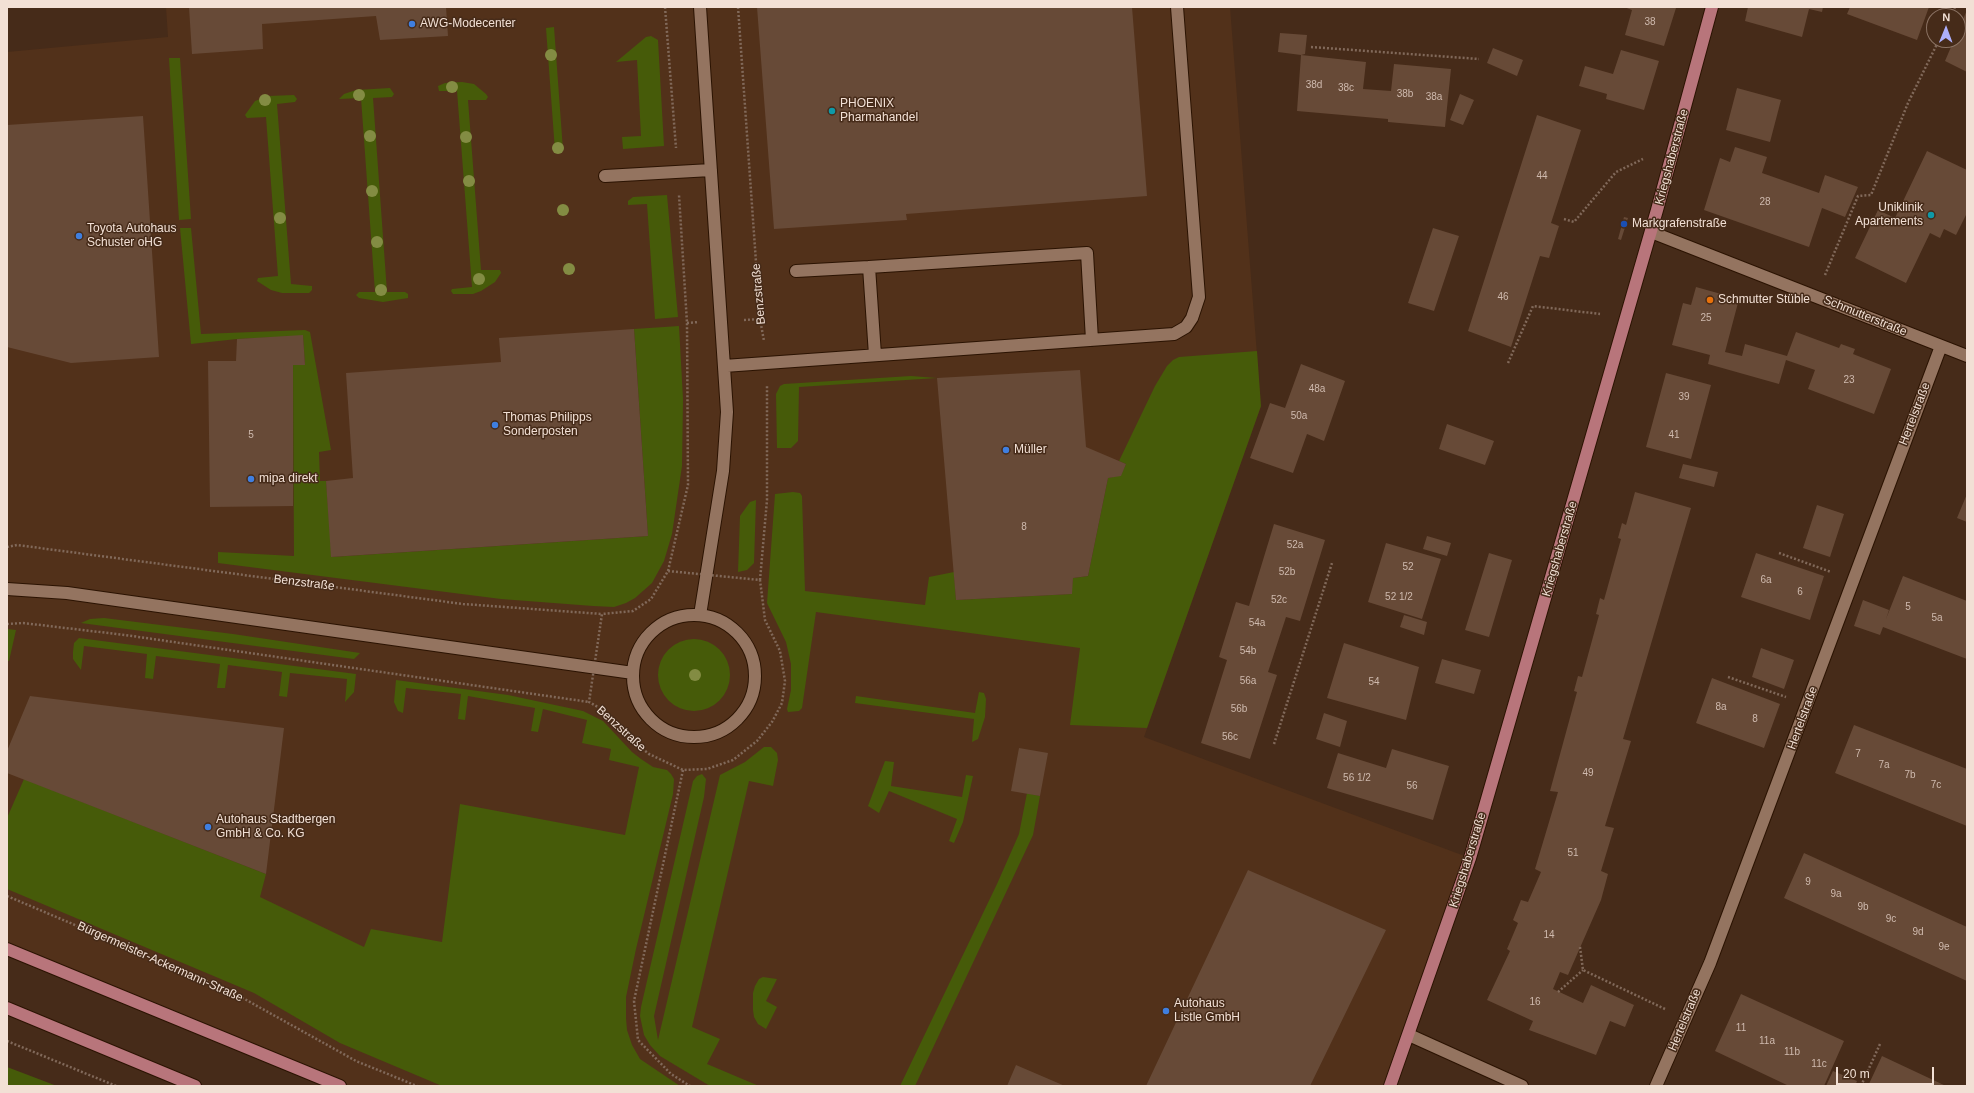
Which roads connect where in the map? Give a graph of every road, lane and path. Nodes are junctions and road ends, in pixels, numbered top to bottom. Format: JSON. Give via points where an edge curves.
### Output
{"nodes":[{"id":1,"x":665,"y":7,"type":"edge"},
{"id":2,"x":700,"y":7,"type":"edge"},
{"id":3,"x":738,"y":7,"type":"edge"},
{"id":4,"x":1177,"y":7,"type":"edge"},
{"id":5,"x":1712,"y":7,"type":"edge"},
{"id":6,"x":1311,"y":47,"type":"dead end"},
{"id":7,"x":1935,"y":48,"type":"edge"},
{"id":8,"x":1479,"y":59,"type":"dead end"},
{"id":9,"x":1643,"y":159,"type":"dead end"},
{"id":10,"x":711,"y":170,"type":"junction"},
{"id":11,"x":678,"y":172,"type":"junction"},
{"id":12,"x":605,"y":176,"type":"dead end"},
{"id":13,"x":1564,"y":219,"type":"dead end"},
{"id":14,"x":1651,"y":232,"type":"junction"},
{"id":15,"x":869,"y":267,"type":"junction"},
{"id":16,"x":796,"y":271,"type":"dead end"},
{"id":17,"x":1824,"y":278,"type":"dead end"},
{"id":18,"x":1600,"y":314,"type":"dead end"},
{"id":19,"x":1092,"y":340,"type":"junction"},
{"id":20,"x":1941,"y":346,"type":"junction"},
{"id":21,"x":875,"y":355,"type":"junction"},
{"id":22,"x":1967,"y":356,"type":"edge"},
{"id":23,"x":768,"y":362,"type":"junction"},
{"id":24,"x":1508,"y":364,"type":"dead end"},
{"id":25,"x":724,"y":366,"type":"junction"},
{"id":26,"x":7,"y":547,"type":"edge"},
{"id":27,"x":1779,"y":553,"type":"dead end"},
{"id":28,"x":1332,"y":563,"type":"dead end"},
{"id":29,"x":668,"y":571,"type":"junction"},
{"id":30,"x":708,"y":575,"type":"junction"},
{"id":31,"x":760,"y":580,"type":"junction"},
{"id":32,"x":1853,"y":580,"type":"junction"},
{"id":33,"x":7,"y":589,"type":"edge"},
{"id":34,"x":602,"y":614,"type":"junction"},
{"id":35,"x":700,"y":615,"type":"junction"},
{"id":36,"x":7,"y":624,"type":"edge"},
{"id":37,"x":594,"y":666,"type":"junction"},
{"id":38,"x":633,"y":673,"type":"junction"},
{"id":39,"x":1728,"y":677,"type":"dead end"},
{"id":40,"x":588,"y":702,"type":"junction"},
{"id":41,"x":1807,"y":705,"type":"junction"},
{"id":42,"x":1274,"y":744,"type":"dead end"},
{"id":43,"x":683,"y":770,"type":"junction"},
{"id":44,"x":7,"y":896,"type":"edge"},
{"id":45,"x":1580,"y":948,"type":"dead end"},
{"id":46,"x":7,"y":950,"type":"edge"},
{"id":47,"x":1583,"y":970,"type":"junction"},
{"id":48,"x":1558,"y":992,"type":"dead end"},
{"id":49,"x":7,"y":1008,"type":"edge"},
{"id":50,"x":1670,"y":1011,"type":"dead end"},
{"id":51,"x":1409,"y":1035,"type":"junction"},
{"id":52,"x":7,"y":1041,"type":"edge"},
{"id":53,"x":1880,"y":1044,"type":"dead end"},
{"id":54,"x":116,"y":1086,"type":"edge"},
{"id":55,"x":196,"y":1086,"type":"edge"},
{"id":56,"x":340,"y":1086,"type":"edge"},
{"id":57,"x":417,"y":1086,"type":"edge"},
{"id":58,"x":690,"y":1086,"type":"edge"},
{"id":59,"x":1390,"y":1086,"type":"edge"},
{"id":60,"x":1522,"y":1086,"type":"edge"},
{"id":61,"x":1656,"y":1086,"type":"edge"},
{"id":62,"x":1861,"y":1086,"type":"edge"}],
"edges":[{"from":1,"to":11,"type":"path","name":"Benzstraße"},
{"from":2,"to":10,"type":"street"},
{"from":3,"to":23,"type":"path","name":"Benzstraße","via":[[760,319]]},
{"from":4,"to":19,"type":"street","via":[[1199,297],[1186,328],[1174,334]]},
{"from":5,"to":14,"type":"main road","name":"Kriegshaberstraße"},
{"from":6,"to":8,"type":"path"},
{"from":7,"to":17,"type":"path","via":[[1908,104],[1871,195],[1858,196]]},
{"from":9,"to":13,"type":"path","via":[[1616,172],[1574,222]]},
{"from":10,"to":11,"type":"street"},
{"from":10,"to":25,"type":"street"},
{"from":11,"to":12,"type":"street"},
{"from":11,"to":29,"type":"path","name":"Benzstraße","via":[[687,323],[688,485]]},
{"from":14,"to":20,"type":"street","name":"Schmutterstraße"},
{"from":14,"to":51,"type":"main road","name":"Kriegshaberstraße","via":[[1470,858]]},
{"from":15,"to":16,"type":"street"},
{"from":15,"to":19,"type":"street","via":[[1087,253]]},
{"from":15,"to":21,"type":"street"},
{"from":18,"to":24,"type":"path","via":[[1533,306]]},
{"from":19,"to":21,"type":"street"},
{"from":20,"to":22,"type":"street","name":"Schmutterstraße"},
{"from":20,"to":32,"type":"street","name":"Hertelstraße"},
{"from":21,"to":23,"type":"street"},
{"from":23,"to":25,"type":"street"},
{"from":23,"to":31,"type":"path","name":"Benzstraße","via":[[767,500]]},
{"from":25,"to":30,"type":"street","via":[[727,412],[723,471]]},
{"from":26,"to":34,"type":"path","name":"Benzstraße","via":[[17,545],[463,604]]},
{"from":27,"to":32,"type":"path"},
{"from":28,"to":42,"type":"path"},
{"from":29,"to":30,"type":"path"},
{"from":29,"to":34,"type":"path","name":"Benzstraße","via":[[651,599],[634,611]]},
{"from":30,"to":31,"type":"path"},
{"from":30,"to":35,"type":"street"},
{"from":31,"to":43,"type":"path","name":"Benzstraße","via":[[765,620],[780,651],[785,681],[782,703],[772,722],[757,741],[733,760],[707,770]]},
{"from":32,"to":41,"type":"street","name":"Hertelstraße"},
{"from":33,"to":37,"type":"street","via":[[75,594]]},
{"from":34,"to":37,"type":"path","name":"Benzstraße"},
{"from":35,"to":38,"type":"street","via":[[680,616],[662,624],[647,637],[637,653]]},
{"from":35,"to":38,"type":"street","via":[[718,619],[733,629],[746,643],[753,659],[756,676],[753,695],[745,711],[732,725],[714,735],[694,738],[674,735],[657,725],[643,710],[635,692]]},
{"from":36,"to":40,"type":"path","name":"Benzstraße","via":[[23,623],[125,634]]},
{"from":37,"to":38,"type":"street"},
{"from":37,"to":40,"type":"path","name":"Benzstraße"},
{"from":39,"to":41,"type":"path"},
{"from":40,"to":43,"type":"path","name":"Benzstraße","via":[[603,710],[624,735],[649,754]]},
{"from":41,"to":61,"type":"street","name":"Hertelstraße","via":[[1710,963]]},
{"from":43,"to":58,"type":"path","via":[[634,1001],[638,1040],[671,1074]]},
{"from":44,"to":57,"type":"path","name":"Bürgermeister-Ackermann-Straße","via":[[232,992],[356,1061]]},
{"from":45,"to":47,"type":"path"},
{"from":46,"to":56,"type":"main road"},
{"from":47,"to":48,"type":"path"},
{"from":47,"to":50,"type":"path"},
{"from":49,"to":55,"type":"main road"},
{"from":51,"to":59,"type":"main road","name":"Kriegshaberstraße"},
{"from":51,"to":60,"type":"street"},
{"from":52,"to":54,"type":"path"},
{"from":53,"to":62,"type":"path"}]}
